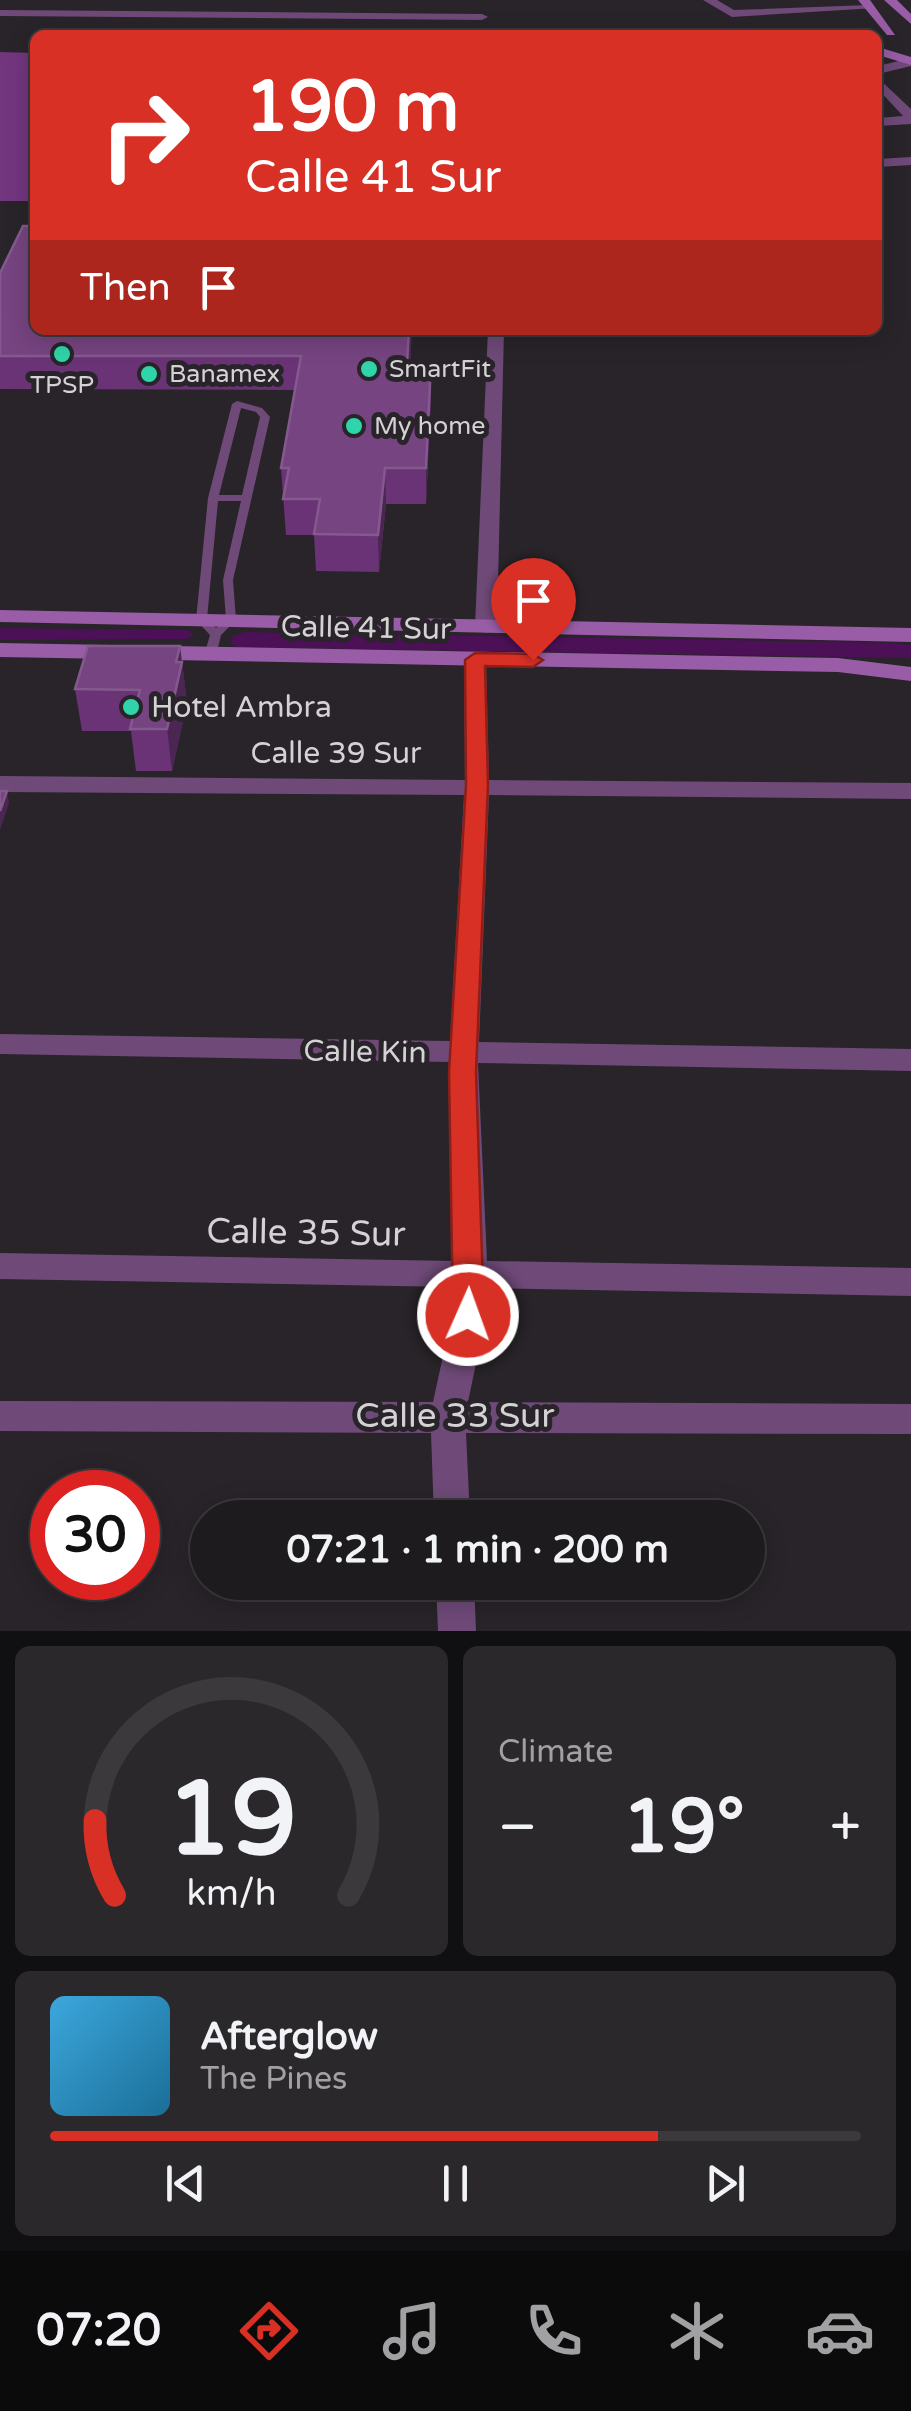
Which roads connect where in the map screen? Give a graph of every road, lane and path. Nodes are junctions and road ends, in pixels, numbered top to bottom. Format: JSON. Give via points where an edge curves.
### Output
{"nodes":[{"id":1,"x":133,"y":0,"type":"edge"},
{"id":2,"x":310,"y":0,"type":"edge"},
{"id":3,"x":481,"y":0,"type":"edge"},
{"id":4,"x":710,"y":0,"type":"edge"},
{"id":5,"x":890,"y":0,"type":"edge"},
{"id":6,"x":866,"y":4,"type":"edge"},
{"id":7,"x":0,"y":13,"type":"edge"},
{"id":8,"x":306,"y":15,"type":"junction"},
{"id":9,"x":482,"y":16,"type":"junction"},
{"id":10,"x":123,"y":19,"type":"junction"},
{"id":11,"x":911,"y":20,"type":"edge"},
{"id":12,"x":302,"y":30,"type":"edge"},
{"id":13,"x":483,"y":30,"type":"edge"},
{"id":14,"x":882,"y":30,"type":"edge"},
{"id":15,"x":911,"y":30,"type":"edge"},
{"id":16,"x":884,"y":34,"type":"edge"},
{"id":17,"x":882,"y":56,"type":"edge"},
{"id":18,"x":911,"y":61,"type":"edge"},
{"id":19,"x":882,"y":69,"type":"edge"},
{"id":20,"x":882,"y":86,"type":"edge"},
{"id":21,"x":911,"y":119,"type":"edge"},
{"id":22,"x":882,"y":122,"type":"edge"},
{"id":23,"x":911,"y":161,"type":"edge"},
{"id":24,"x":882,"y":162,"type":"edge"},
{"id":25,"x":496,"y":335,"type":"edge"},
{"id":26,"x":213,"y":498,"type":"junction"},
{"id":27,"x":246,"y":498,"type":"junction"},
{"id":28,"x":0,"y":616,"type":"edge"},
{"id":29,"x":486,"y":626,"type":"junction"},
{"id":30,"x":214,"y":632,"type":"junction"},
{"id":31,"x":911,"y":635,"type":"edge"},
{"id":32,"x":0,"y":650,"type":"edge"},
{"id":33,"x":475,"y":660,"type":"junction"},
{"id":34,"x":911,"y":674,"type":"edge"},
{"id":35,"x":0,"y":784,"type":"edge"},
{"id":36,"x":477,"y":785,"type":"junction"},
{"id":37,"x":911,"y":792,"type":"edge"},
{"id":38,"x":0,"y":1044,"type":"edge"},
{"id":39,"x":464,"y":1055,"type":"junction"},
{"id":40,"x":911,"y":1060,"type":"edge"},
{"id":41,"x":0,"y":1266,"type":"edge"},
{"id":42,"x":471,"y":1278,"type":"junction"},
{"id":43,"x":911,"y":1282,"type":"edge"},
{"id":44,"x":448,"y":1414,"type":"junction"},
{"id":45,"x":0,"y":1416,"type":"edge"},
{"id":46,"x":911,"y":1419,"type":"edge"},
{"id":47,"x":451,"y":1500,"type":"edge"},
{"id":48,"x":455,"y":1600,"type":"edge"},
{"id":49,"x":456,"y":1631,"type":"edge"}],
"edges":[{"from":1,"to":10,"type":"street"},
{"from":2,"to":8,"type":"street"},
{"from":3,"to":9,"type":"street"},
{"from":4,"to":6,"type":"street","via":[[732,14]]},
{"from":5,"to":11,"type":"main road"},
{"from":6,"to":14,"type":"main road"},
{"from":7,"to":10,"type":"street"},
{"from":8,"to":9,"type":"street"},
{"from":8,"to":10,"type":"street"},
{"from":8,"to":12,"type":"street"},
{"from":9,"to":13,"type":"street"},
{"from":15,"to":16,"type":"main road"},
{"from":17,"to":18,"type":"main road"},
{"from":18,"to":19,"type":"street"},
{"from":20,"to":21,"type":"street"},
{"from":21,"to":22,"type":"street"},
{"from":23,"to":24,"type":"street"},
{"from":25,"to":29,"type":"street"},
{"from":26,"to":27,"type":"lane"},
{"from":26,"to":27,"type":"lane","via":[[237,404],[265,417]]},
{"from":26,"to":30,"type":"lane"},
{"from":27,"to":30,"type":"lane"},
{"from":28,"to":30,"type":"main road","name":"Calle 41 Sur"},
{"from":29,"to":30,"type":"main road","name":"Calle 41 Sur"},
{"from":29,"to":31,"type":"main road","name":"Calle 41 Sur"},
{"from":30,"to":32,"type":"main road","name":"Calle 41 Sur"},
{"from":30,"to":33,"type":"main road","name":"Calle 41 Sur"},
{"from":33,"to":34,"type":"main road","name":"Calle 41 Sur","via":[[838,665]]},
{"from":33,"to":36,"type":"street"},
{"from":35,"to":36,"type":"street","name":"Calle 39 Sur"},
{"from":36,"to":37,"type":"street","name":"Calle 39 Sur"},
{"from":36,"to":39,"type":"street"},
{"from":38,"to":39,"type":"street","name":"Calle Kin"},
{"from":39,"to":40,"type":"street","name":"Calle Kin"},
{"from":39,"to":42,"type":"street"},
{"from":41,"to":42,"type":"street","name":"Calle 35 Sur"},
{"from":42,"to":43,"type":"street","name":"Calle 35 Sur"},
{"from":42,"to":44,"type":"street"},
{"from":44,"to":45,"type":"street","name":"Calle 33 Sur"},
{"from":44,"to":46,"type":"street","name":"Calle 33 Sur"},
{"from":44,"to":47,"type":"street"},
{"from":48,"to":49,"type":"street"}]}
